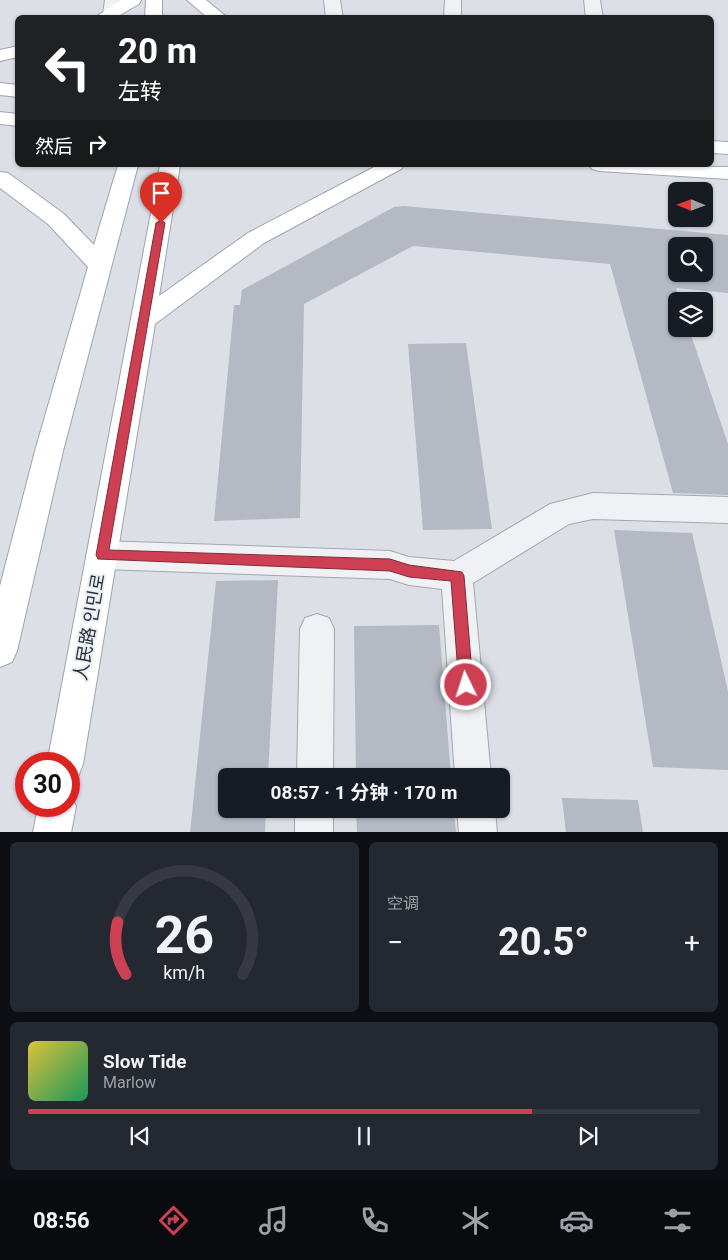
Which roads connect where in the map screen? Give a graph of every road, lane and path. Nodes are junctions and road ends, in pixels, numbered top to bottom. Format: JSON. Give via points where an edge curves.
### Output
{"nodes":[{"id":1,"x":133,"y":0,"type":"edge"},
{"id":2,"x":154,"y":0,"type":"edge"},
{"id":3,"x":332,"y":0,"type":"edge"},
{"id":4,"x":453,"y":0,"type":"edge"},
{"id":5,"x":592,"y":0,"type":"edge"},
{"id":6,"x":189,"y":3,"type":"edge"},
{"id":7,"x":109,"y":10,"type":"edge"},
{"id":8,"x":154,"y":15,"type":"edge"},
{"id":9,"x":214,"y":15,"type":"edge"},
{"id":10,"x":334,"y":15,"type":"edge"},
{"id":11,"x":452,"y":15,"type":"edge"},
{"id":12,"x":594,"y":15,"type":"edge"},
{"id":13,"x":15,"y":52,"type":"edge"},
{"id":14,"x":0,"y":56,"type":"edge"},
{"id":15,"x":0,"y":89,"type":"edge"},
{"id":16,"x":15,"y":91,"type":"edge"},
{"id":17,"x":0,"y":118,"type":"edge"},
{"id":18,"x":15,"y":120,"type":"edge"},
{"id":19,"x":714,"y":147,"type":"edge"},
{"id":20,"x":728,"y":148,"type":"edge"},
{"id":21,"x":127,"y":167,"type":"edge"},
{"id":22,"x":170,"y":167,"type":"edge"},
{"id":23,"x":390,"y":167,"type":"edge"},
{"id":24,"x":632,"y":167,"type":"edge"},
{"id":25,"x":728,"y":173,"type":"edge"},
{"id":26,"x":0,"y":178,"type":"edge"},
{"id":27,"x":100,"y":265,"type":"junction"},
{"id":28,"x":144,"y":319,"type":"junction"},
{"id":29,"x":728,"y":510,"type":"edge"},
{"id":30,"x":102,"y":555,"type":"junction"},
{"id":31,"x":457,"y":576,"type":"junction"},
{"id":32,"x":317,"y":629,"type":"dead end"},
{"id":33,"x":0,"y":651,"type":"edge"},
{"id":34,"x":67,"y":752,"type":"edge"},
{"id":35,"x":315,"y":768,"type":"edge"},
{"id":36,"x":472,"y":768,"type":"edge"},
{"id":37,"x":55,"y":817,"type":"edge"},
{"id":38,"x":314,"y":818,"type":"edge"},
{"id":39,"x":477,"y":818,"type":"edge"},
{"id":40,"x":52,"y":832,"type":"edge"},
{"id":41,"x":314,"y":832,"type":"edge"},
{"id":42,"x":478,"y":832,"type":"edge"}],
"edges":[{"from":1,"to":7,"type":"main road"},
{"from":2,"to":8,"type":"main road"},
{"from":3,"to":10,"type":"street"},
{"from":4,"to":11,"type":"street"},
{"from":5,"to":12,"type":"street"},
{"from":6,"to":9,"type":"main road"},
{"from":13,"to":14,"type":"main road"},
{"from":15,"to":16,"type":"main road"},
{"from":17,"to":18,"type":"main road"},
{"from":19,"to":20,"type":"main road"},
{"from":21,"to":27,"type":"main road"},
{"from":22,"to":28,"type":"main road","name":"人民路 인민로"},
{"from":23,"to":28,"type":"main road","via":[[256,238]]},
{"from":24,"to":25,"type":"main road"},
{"from":26,"to":27,"type":"main road","via":[[56,219]]},
{"from":27,"to":33,"type":"main road","via":[[49,451]]},
{"from":28,"to":30,"type":"main road","name":"人民路 인민로"},
{"from":29,"to":31,"type":"street","via":[[593,506],[560,513]]},
{"from":30,"to":31,"type":"street","via":[[390,565],[409,571]]},
{"from":30,"to":34,"type":"main road","name":"人民路 인민로"},
{"from":31,"to":36,"type":"street"},
{"from":32,"to":35,"type":"street"},
{"from":37,"to":40,"type":"main road"},
{"from":38,"to":41,"type":"street"},
{"from":39,"to":42,"type":"street"}]}
